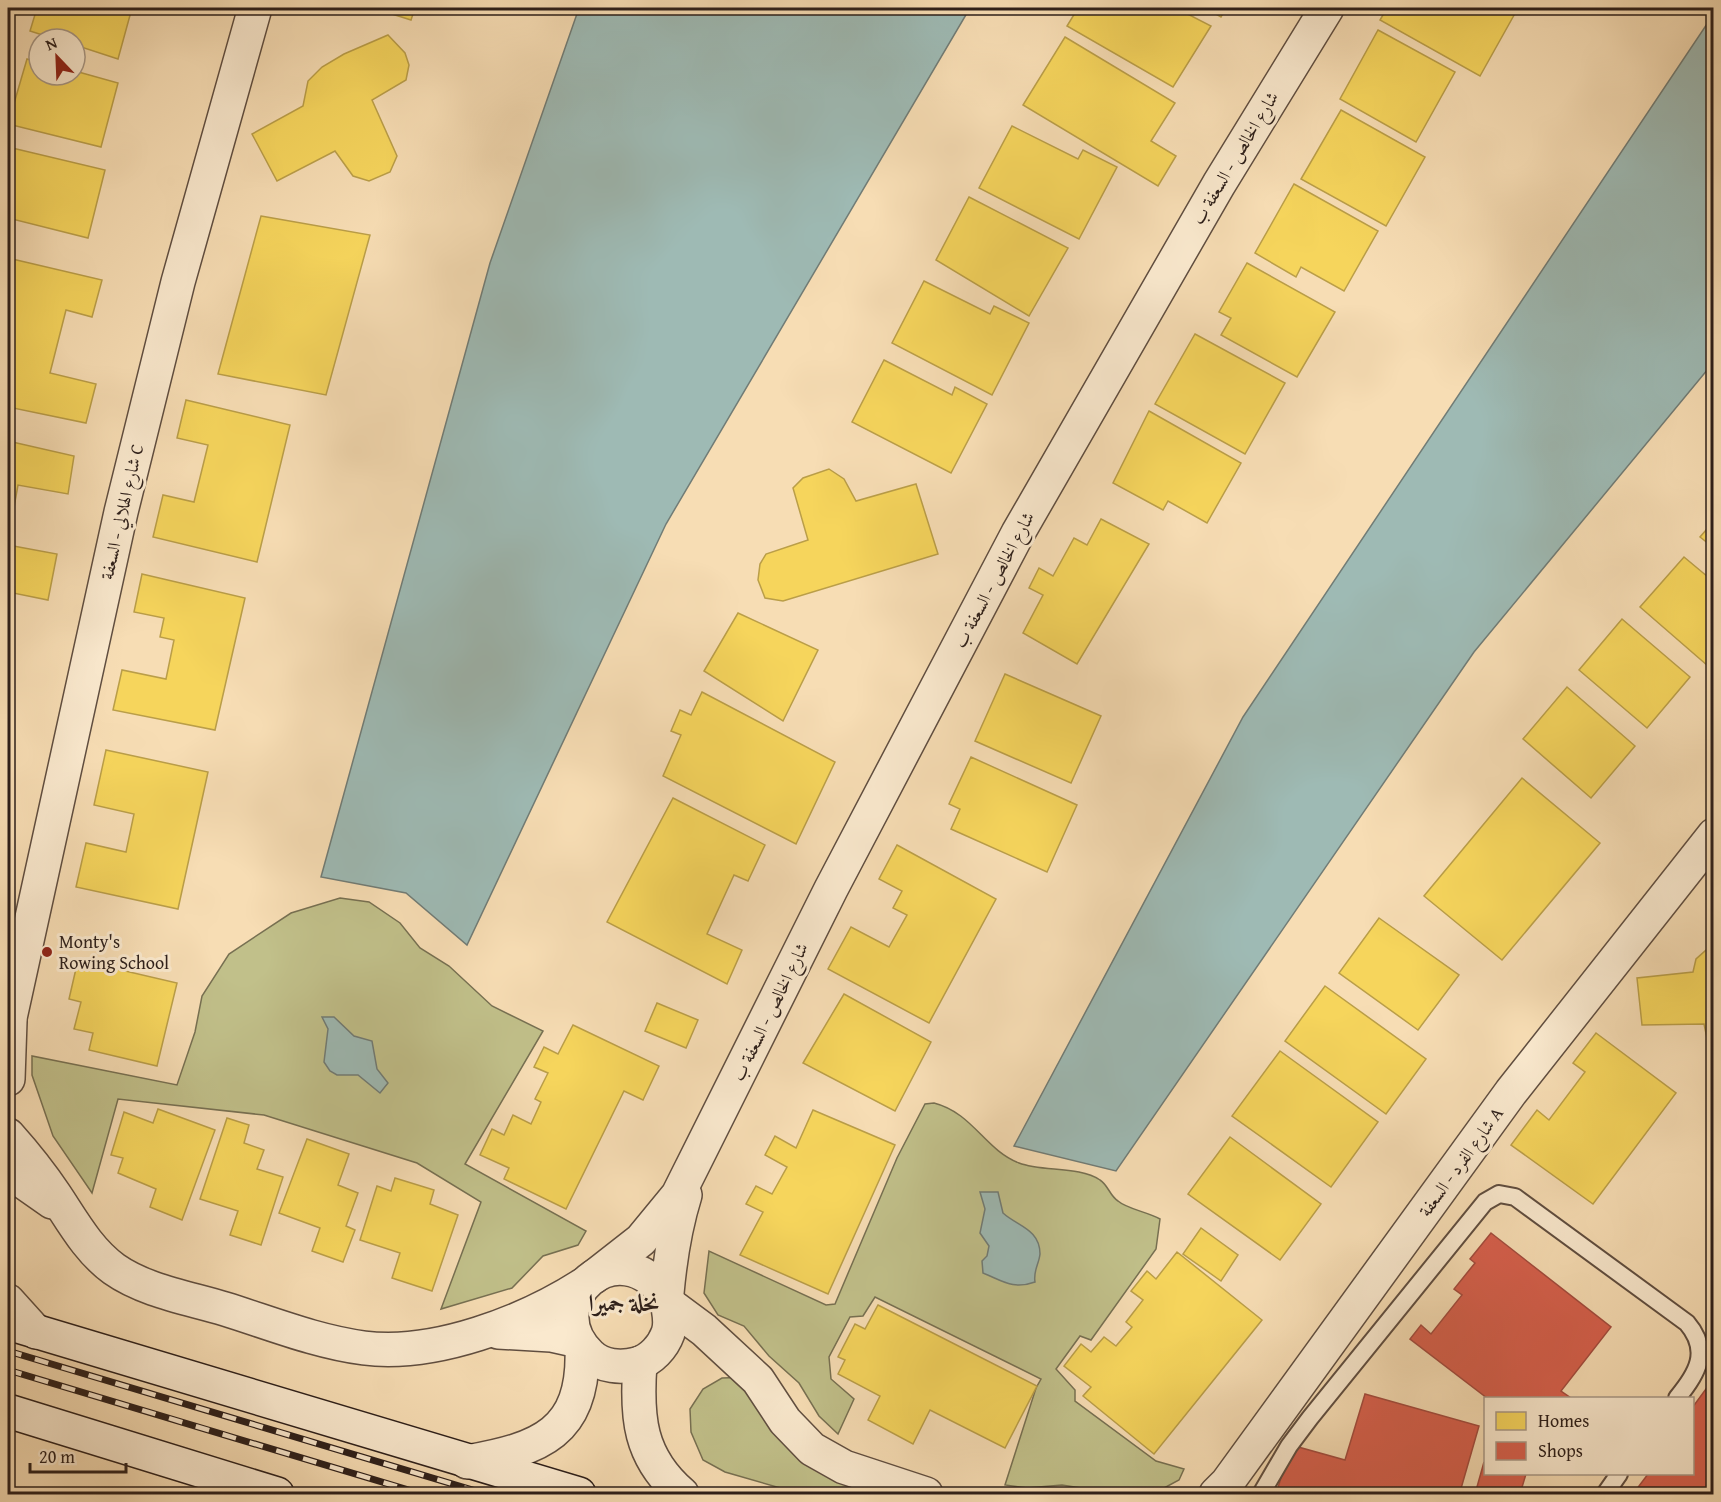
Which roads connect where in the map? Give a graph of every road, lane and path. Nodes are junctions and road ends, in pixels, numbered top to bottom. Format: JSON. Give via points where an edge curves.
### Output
{"nodes":[{"id":1,"x":255,"y":8,"type":"edge"},
{"id":2,"x":1327,"y":8,"type":"edge"},
{"id":3,"x":1713,"y":835,"type":"edge"},
{"id":4,"x":9,"y":1024,"type":"edge"},
{"id":5,"x":8,"y":1079,"type":"edge"},
{"id":6,"x":8,"y":1135,"type":"edge"},
{"id":7,"x":693,"y":1170,"type":"junction"},
{"id":8,"x":8,"y":1175,"type":"edge"},
{"id":9,"x":71,"y":1219,"type":"junction"},
{"id":10,"x":589,"y":1281,"type":"junction"},
{"id":11,"x":8,"y":1301,"type":"edge"},
{"id":12,"x":668,"y":1301,"type":"junction"},
{"id":13,"x":22,"y":1328,"type":"edge"},
{"id":14,"x":469,"y":1335,"type":"junction"},
{"id":15,"x":580,"y":1344,"type":"junction"},
{"id":16,"x":647,"y":1359,"type":"junction"},
{"id":17,"x":735,"y":1359,"type":"junction"},
{"id":18,"x":1678,"y":1397,"type":"edge"},
{"id":19,"x":8,"y":1412,"type":"edge"},
{"id":20,"x":467,"y":1462,"type":"junction"},
{"id":21,"x":1618,"y":1475,"type":"edge"},
{"id":22,"x":277,"y":1494,"type":"edge"},
{"id":23,"x":579,"y":1494,"type":"edge"},
{"id":24,"x":682,"y":1494,"type":"edge"},
{"id":25,"x":926,"y":1494,"type":"edge"},
{"id":26,"x":1216,"y":1494,"type":"edge"},
{"id":27,"x":1261,"y":1494,"type":"edge"},
{"id":28,"x":1605,"y":1494,"type":"edge"}],
"edges":[{"from":1,"to":4,"type":"street","name":"شارع الهلالي - السعفة C","via":[[178,282],[121,513]]},
{"from":2,"to":7,"type":"street","name":"شارع الخالص - السعفة ب","via":[[1219,184],[1018,533],[831,889]]},
{"from":3,"to":26,"type":"street","name":"شارع الفرد - السعفة A","via":[[1511,1092]]},
{"from":4,"to":5,"type":"street","name":"شارع الهلالي - السعفة C"},
{"from":6,"to":9,"type":"street"},
{"from":7,"to":10,"type":"street","name":"شارع الخالص - السعفة ب","via":[[661,1219]]},
{"from":7,"to":12,"type":"street","name":"شارع الخالص - السعفة ب","via":[[675,1233]]},
{"from":8,"to":9,"type":"street","via":[[40,1192]]},
{"from":9,"to":14,"type":"street","via":[[99,1257],[133,1280],[342,1344],[393,1349]]},
{"from":10,"to":12,"type":"street","via":[[611,1269],[628,1268],[657,1283]]},
{"from":10,"to":14,"type":"street","via":[[537,1311]]},
{"from":10,"to":15,"type":"street","via":[[573,1307],[573,1330]]},
{"from":11,"to":13,"type":"street"},
{"from":12,"to":16,"type":"street","via":[[669,1331],[663,1344]]},
{"from":12,"to":17,"type":"street"},
{"from":13,"to":20,"type":"street"},
{"from":14,"to":15,"type":"street","via":[[524,1332]]},
{"from":15,"to":16,"type":"street","via":[[594,1359],[609,1365],[624,1367]]},
{"from":15,"to":20,"type":"street","via":[[580,1388],[563,1423],[532,1447]]},
{"from":16,"to":17,"type":"street","via":[[695,1348]]},
{"from":16,"to":24,"type":"street","via":[[637,1404],[644,1440],[660,1472]]},
{"from":17,"to":25,"type":"street","via":[[758,1380],[786,1421],[812,1449],[844,1467]]},
{"from":18,"to":27,"type":"lane","via":[[1698,1369],[1701,1355],[1700,1343],[1687,1323],[1515,1197],[1499,1194],[1485,1202],[1310,1418]]},
{"from":19,"to":22,"type":"street"},
{"from":20,"to":23,"type":"street"},
{"from":21,"to":28,"type":"lane"}]}
